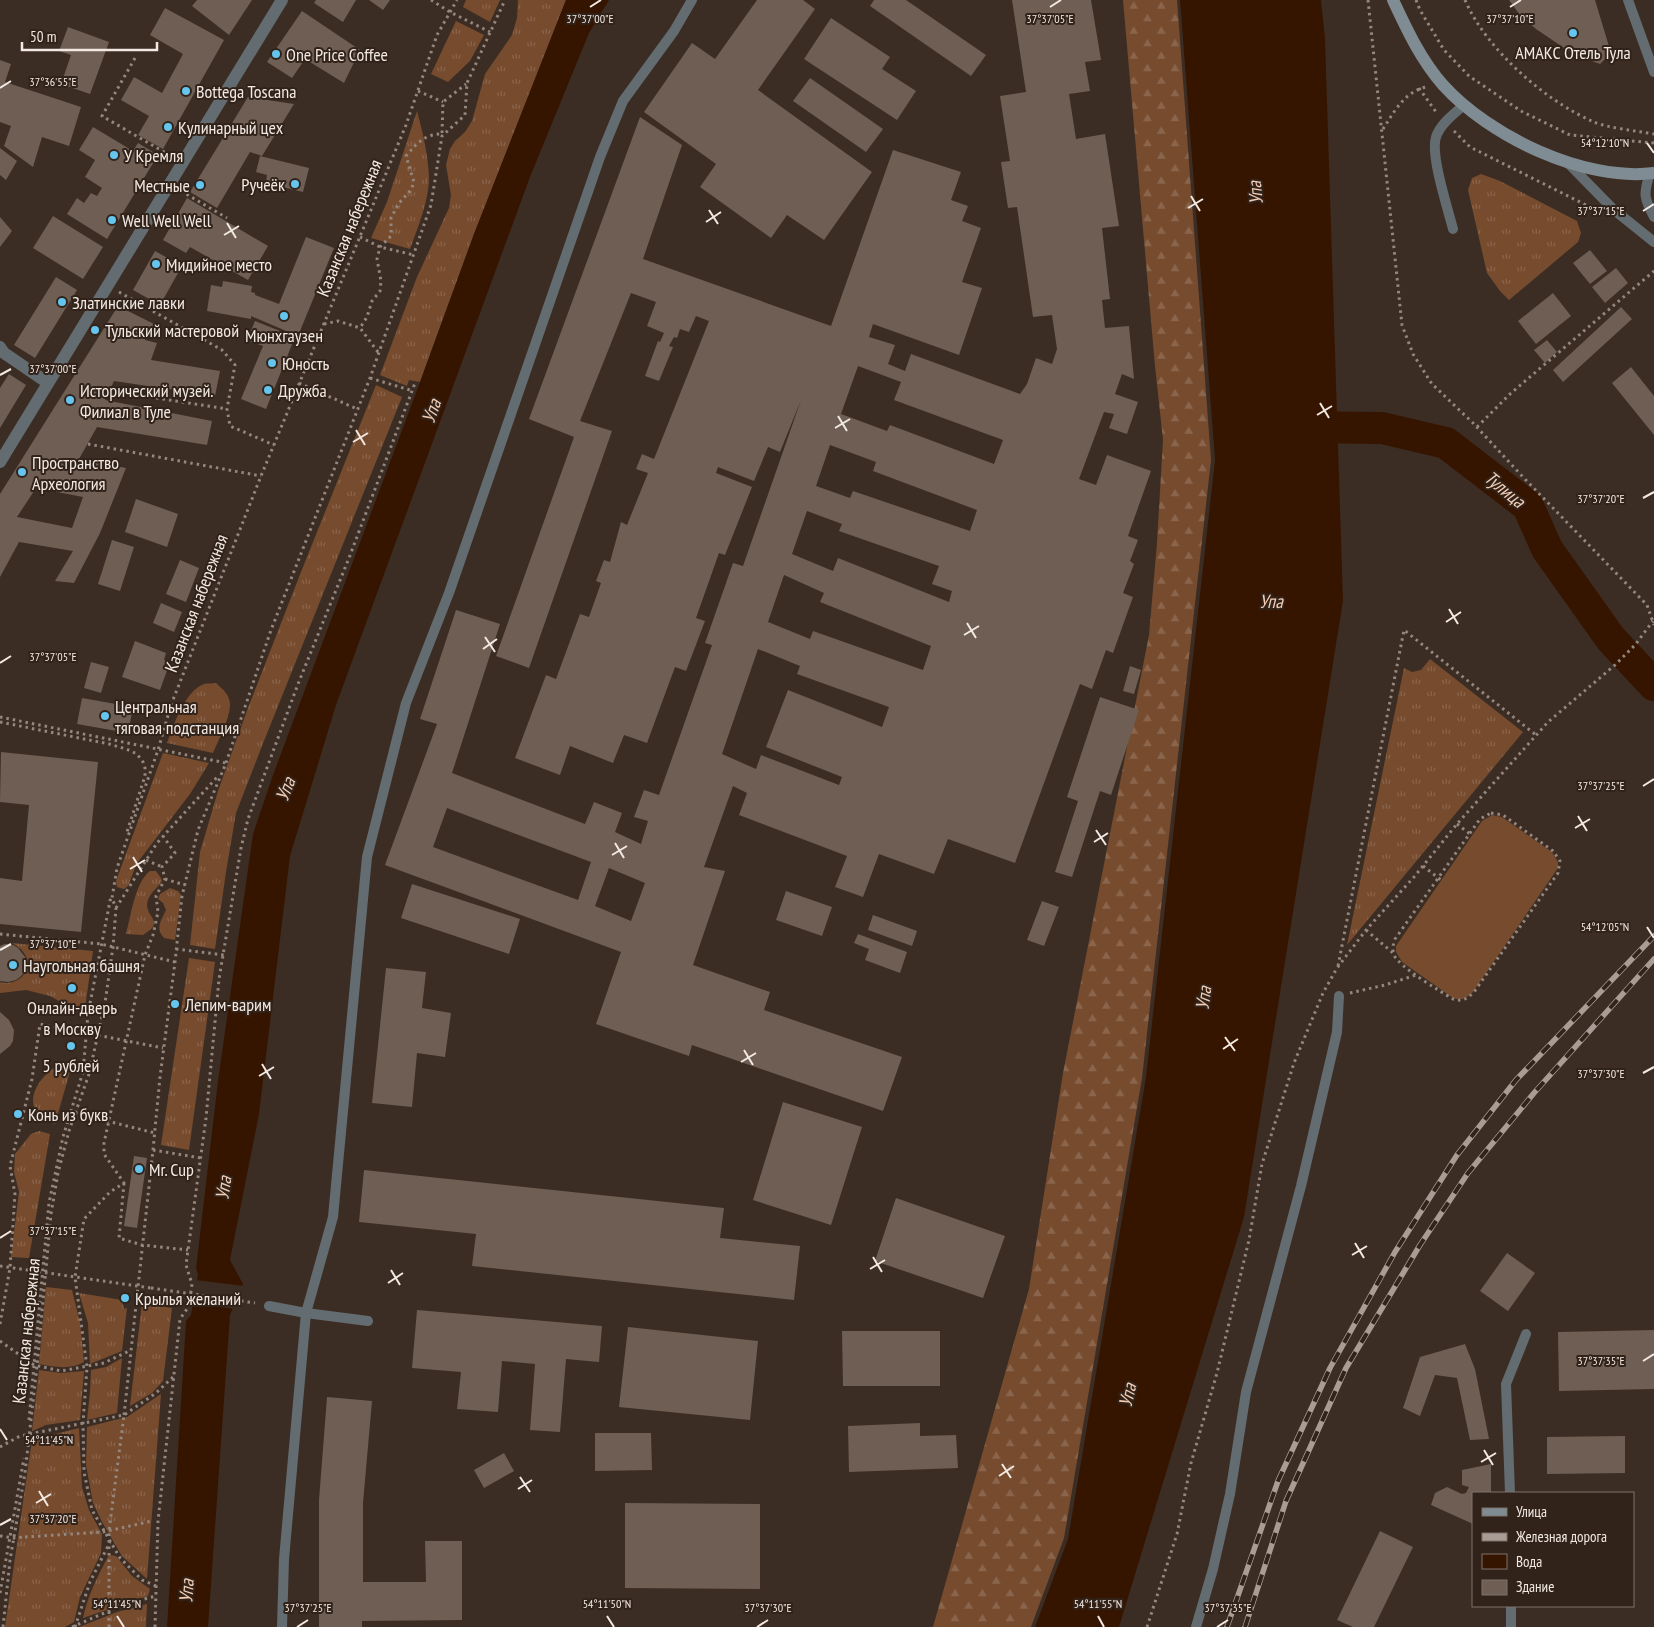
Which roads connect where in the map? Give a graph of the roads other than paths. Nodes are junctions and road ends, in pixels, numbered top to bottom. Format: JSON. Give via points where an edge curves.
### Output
{"nodes":[{"id":1,"x":282,"y":0,"type":"edge"},
{"id":2,"x":692,"y":0,"type":"edge"},
{"id":3,"x":1393,"y":0,"type":"edge"},
{"id":4,"x":1628,"y":0,"type":"edge"},
{"id":5,"x":1654,"y":72,"type":"edge"},
{"id":6,"x":1464,"y":105,"type":"junction"},
{"id":7,"x":1568,"y":163,"type":"junction"},
{"id":8,"x":1652,"y":173,"type":"edge"},
{"id":9,"x":1654,"y":217,"type":"edge"},
{"id":10,"x":1453,"y":229,"type":"dead end"},
{"id":11,"x":1654,"y":242,"type":"edge"},
{"id":12,"x":0,"y":347,"type":"edge"},
{"id":13,"x":48,"y":383,"type":"junction"},
{"id":14,"x":0,"y":462,"type":"edge"},
{"id":15,"x":1339,"y":996,"type":"road end"},
{"id":16,"x":269,"y":1306,"type":"dead end"},
{"id":17,"x":306,"y":1313,"type":"junction"},
{"id":18,"x":368,"y":1321,"type":"dead end"},
{"id":19,"x":1526,"y":1334,"type":"dead end"},
{"id":20,"x":1510,"y":1492,"type":"edge"},
{"id":21,"x":1511,"y":1607,"type":"edge"},
{"id":22,"x":282,"y":1627,"type":"edge"},
{"id":23,"x":1196,"y":1627,"type":"edge"},
{"id":24,"x":1511,"y":1627,"type":"edge"}],
"edges":[{"from":1,"to":13,"type":"street"},
{"from":2,"to":17,"type":"lane","via":[[674,31],[623,101],[594,175],[449,593],[406,703],[367,857],[333,1217]]},
{"from":3,"to":6,"type":"main road","via":[[1413,43],[1441,83]]},
{"from":4,"to":5,"type":"lane"},
{"from":6,"to":7,"type":"main road","via":[[1518,140]]},
{"from":6,"to":10,"type":"lane","via":[[1446,122],[1436,138],[1435,157]]},
{"from":7,"to":8,"type":"main road","via":[[1623,174]]},
{"from":7,"to":11,"type":"lane","via":[[1613,208]]},
{"from":8,"to":9,"type":"lane","via":[[1645,187],[1646,201]]},
{"from":12,"to":13,"type":"street"},
{"from":13,"to":14,"type":"street"},
{"from":15,"to":23,"type":"lane","via":[[1337,1032],[1301,1186],[1246,1392],[1230,1494]]},
{"from":16,"to":17,"type":"lane"},
{"from":17,"to":18,"type":"lane"},
{"from":17,"to":22,"type":"lane","via":[[284,1559]]},
{"from":19,"to":20,"type":"lane","via":[[1506,1384]]},
{"from":21,"to":24,"type":"lane"}]}
